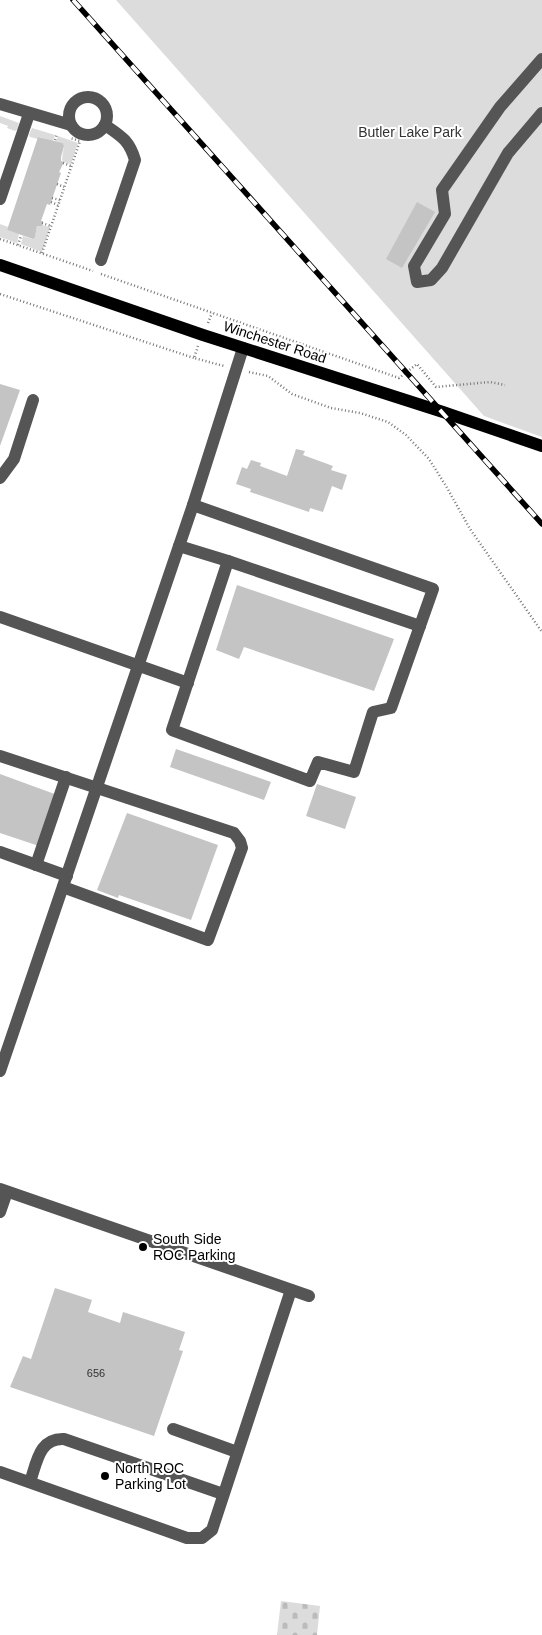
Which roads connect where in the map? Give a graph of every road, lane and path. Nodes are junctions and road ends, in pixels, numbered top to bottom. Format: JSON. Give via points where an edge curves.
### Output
{"nodes":[{"id":1,"x":542,"y":59,"type":"edge"},
{"id":2,"x":0,"y":104,"type":"edge"},
{"id":3,"x":542,"y":113,"type":"edge"},
{"id":4,"x":29,"y":114,"type":"junction"},
{"id":5,"x":71,"y":125,"type":"junction"},
{"id":6,"x":105,"y":125,"type":"junction"},
{"id":7,"x":50,"y":131,"type":"dead end"},
{"id":8,"x":57,"y":134,"type":"junction"},
{"id":9,"x":55,"y":140,"type":"dead end"},
{"id":10,"x":63,"y":163,"type":"dead end"},
{"id":11,"x":72,"y":166,"type":"junction"},
{"id":12,"x":57,"y":184,"type":"dead end"},
{"id":13,"x":64,"y":187,"type":"junction"},
{"id":14,"x":52,"y":198,"type":"dead end"},
{"id":15,"x":0,"y":199,"type":"edge"},
{"id":16,"x":60,"y":200,"type":"junction"},
{"id":17,"x":51,"y":202,"type":"dead end"},
{"id":18,"x":58,"y":205,"type":"junction"},
{"id":19,"x":42,"y":223,"type":"dead end"},
{"id":20,"x":51,"y":226,"type":"junction"},
{"id":21,"x":21,"y":236,"type":"dead end"},
{"id":22,"x":0,"y":239,"type":"edge"},
{"id":23,"x":18,"y":245,"type":"junction"},
{"id":24,"x":42,"y":253,"type":"junction"},
{"id":25,"x":101,"y":260,"type":"dead end"},
{"id":26,"x":0,"y":265,"type":"edge"},
{"id":27,"x":0,"y":294,"type":"edge"},
{"id":28,"x":203,"y":335,"type":"junction"},
{"id":29,"x":243,"y":348,"type":"junction"},
{"id":30,"x":194,"y":358,"type":"junction"},
{"id":31,"x":235,"y":369,"type":"junction"},
{"id":32,"x":506,"y":385,"type":"dead end"},
{"id":33,"x":33,"y":400,"type":"dead end"},
{"id":34,"x":542,"y":446,"type":"edge"},
{"id":35,"x":0,"y":478,"type":"edge"},
{"id":36,"x":193,"y":505,"type":"junction"},
{"id":37,"x":179,"y":546,"type":"junction"},
{"id":38,"x":228,"y":561,"type":"junction"},
{"id":39,"x":0,"y":617,"type":"edge"},
{"id":40,"x":420,"y":626,"type":"junction"},
{"id":41,"x":542,"y":632,"type":"edge"},
{"id":42,"x":139,"y":665,"type":"junction"},
{"id":43,"x":188,"y":683,"type":"junction"},
{"id":44,"x":0,"y":756,"type":"edge"},
{"id":45,"x":66,"y":777,"type":"junction"},
{"id":46,"x":97,"y":787,"type":"junction"},
{"id":47,"x":0,"y":852,"type":"edge"},
{"id":48,"x":36,"y":865,"type":"junction"},
{"id":49,"x":65,"y":881,"type":"junction"},
{"id":50,"x":0,"y":1072,"type":"edge"},
{"id":51,"x":3,"y":1191,"type":"edge"},
{"id":52,"x":0,"y":1212,"type":"edge"},
{"id":53,"x":291,"y":1290,"type":"junction"},
{"id":54,"x":309,"y":1296,"type":"dead end"},
{"id":55,"x":174,"y":1429,"type":"dead end"},
{"id":56,"x":237,"y":1452,"type":"junction"},
{"id":57,"x":0,"y":1472,"type":"edge"},
{"id":58,"x":30,"y":1482,"type":"junction"},
{"id":59,"x":223,"y":1494,"type":"junction"}],
"edges":[{"from":1,"to":3,"type":"street","via":[[500,108],[442,190],[445,214],[414,266],[417,282],[431,280],[442,268],[508,153]]},
{"from":2,"to":4,"type":"street"},
{"from":4,"to":5,"type":"street"},
{"from":4,"to":15,"type":"street"},
{"from":5,"to":6,"type":"street","via":[[80,133],[90,135]]},
{"from":5,"to":6,"type":"street","via":[[72,107],[88,97],[104,106]]},
{"from":6,"to":25,"type":"street","via":[[122,137],[135,160]]},
{"from":7,"to":8,"type":"path"},
{"from":8,"to":9,"type":"path"},
{"from":8,"to":11,"type":"path","via":[[80,141]]},
{"from":10,"to":11,"type":"path"},
{"from":11,"to":13,"type":"path"},
{"from":12,"to":13,"type":"path"},
{"from":13,"to":16,"type":"path"},
{"from":14,"to":16,"type":"path"},
{"from":16,"to":18,"type":"path"},
{"from":17,"to":18,"type":"path"},
{"from":18,"to":20,"type":"path"},
{"from":19,"to":20,"type":"path"},
{"from":20,"to":24,"type":"path"},
{"from":21,"to":23,"type":"path"},
{"from":22,"to":23,"type":"path"},
{"from":23,"to":24,"type":"path"},
{"from":24,"to":32,"type":"path","via":[[399,378],[417,364],[436,387],[490,382]]},
{"from":26,"to":28,"type":"main road","name":"Winchester Road"},
{"from":27,"to":30,"type":"path"},
{"from":28,"to":29,"type":"main road","name":"Winchester Road"},
{"from":28,"to":30,"type":"path"},
{"from":29,"to":31,"type":"street"},
{"from":29,"to":34,"type":"main road","name":"Winchester Road"},
{"from":30,"to":31,"type":"path"},
{"from":31,"to":36,"type":"street"},
{"from":31,"to":41,"type":"path","via":[[268,376],[292,394],[315,402],[388,422],[406,435],[429,459],[470,529]]},
{"from":33,"to":35,"type":"street","via":[[14,459]]},
{"from":36,"to":37,"type":"street"},
{"from":36,"to":40,"type":"street","via":[[433,589]]},
{"from":37,"to":38,"type":"street"},
{"from":37,"to":42,"type":"street"},
{"from":38,"to":40,"type":"street"},
{"from":38,"to":43,"type":"street"},
{"from":39,"to":42,"type":"street"},
{"from":40,"to":43,"type":"street","via":[[391,708],[373,712],[354,772],[318,762],[310,780],[172,730]]},
{"from":42,"to":43,"type":"street"},
{"from":42,"to":46,"type":"street"},
{"from":44,"to":45,"type":"street"},
{"from":45,"to":46,"type":"street"},
{"from":45,"to":48,"type":"street"},
{"from":46,"to":49,"type":"street"},
{"from":46,"to":49,"type":"street","via":[[234,833],[242,848],[208,940]]},
{"from":47,"to":48,"type":"street"},
{"from":48,"to":49,"type":"street"},
{"from":49,"to":50,"type":"street"},
{"from":51,"to":52,"type":"street"},
{"from":51,"to":53,"type":"street"},
{"from":53,"to":54,"type":"street"},
{"from":53,"to":56,"type":"street"},
{"from":55,"to":56,"type":"street"},
{"from":56,"to":59,"type":"street"},
{"from":57,"to":58,"type":"street"},
{"from":58,"to":59,"type":"street","via":[[44,1445],[54,1438],[64,1438]]},
{"from":58,"to":59,"type":"street","via":[[187,1538],[202,1538],[212,1530]]}]}
